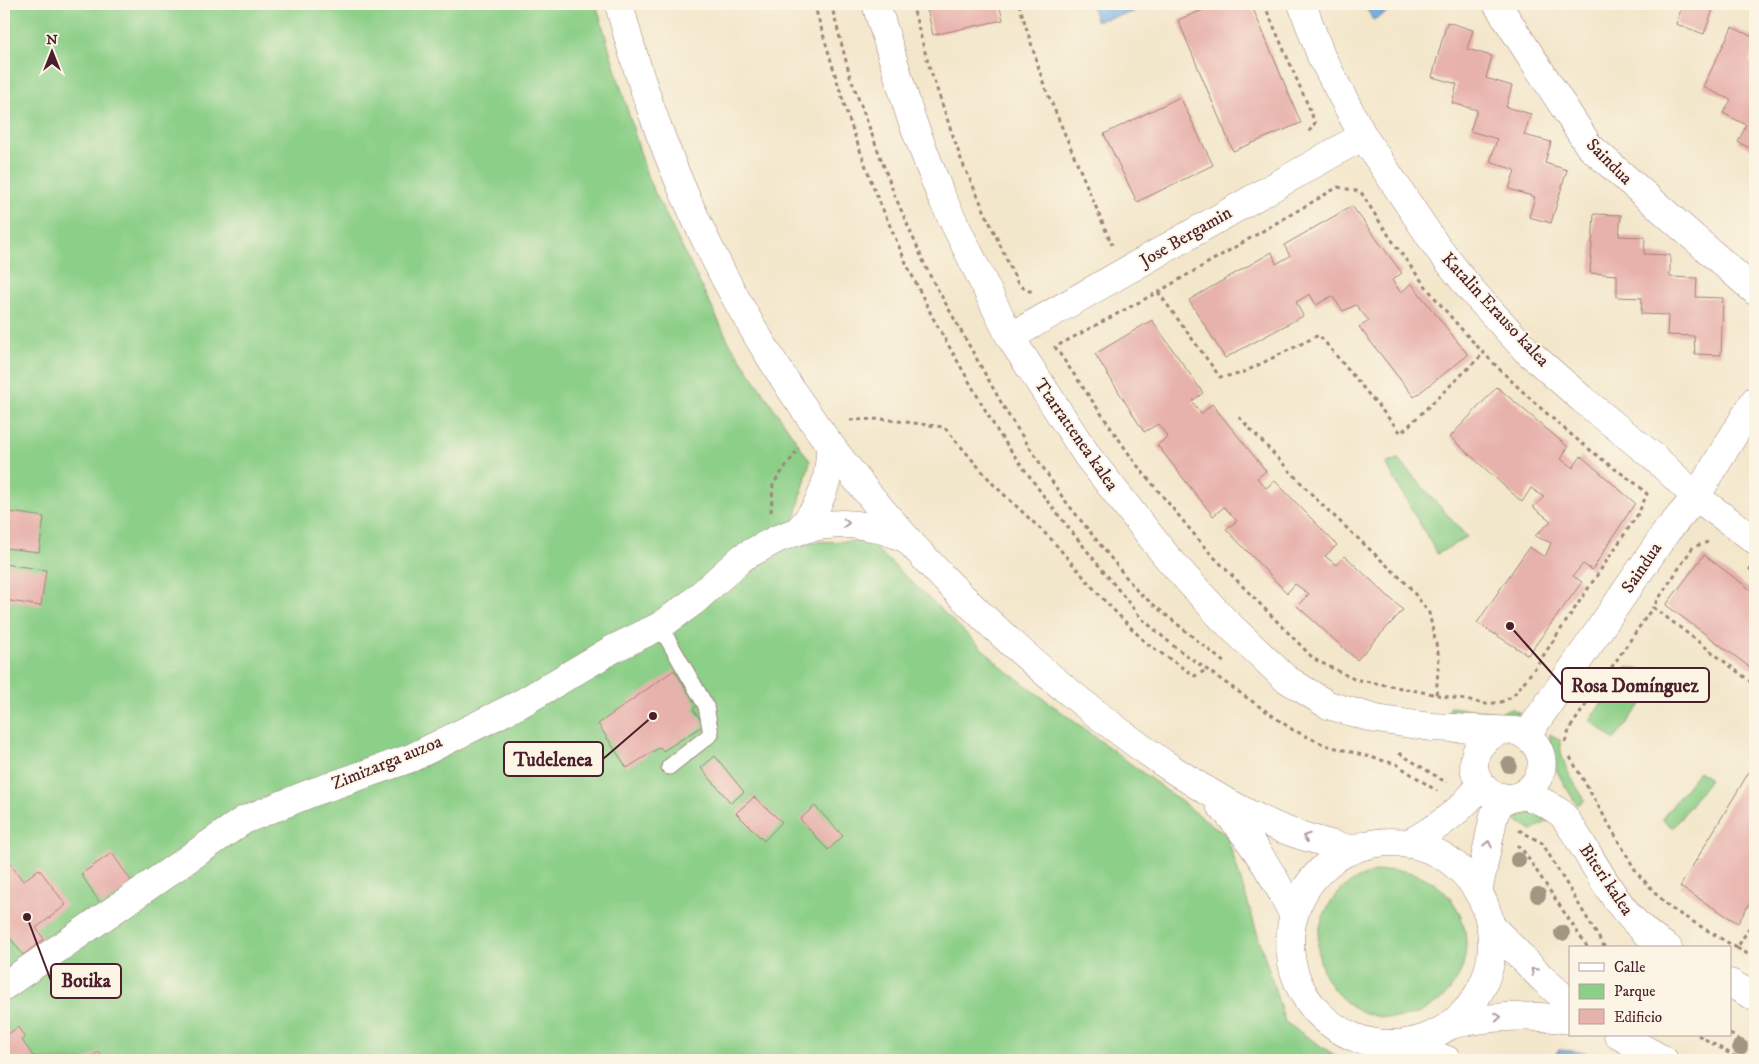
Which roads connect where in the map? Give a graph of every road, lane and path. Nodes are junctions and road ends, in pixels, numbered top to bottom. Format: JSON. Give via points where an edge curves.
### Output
{"nodes":[{"id":1,"x":619,"y":4,"type":"edge"},
{"id":2,"x":876,"y":4,"type":"edge"},
{"id":3,"x":912,"y":4,"type":"edge"},
{"id":4,"x":1019,"y":4,"type":"edge"},
{"id":5,"x":1264,"y":4,"type":"edge"},
{"id":6,"x":1302,"y":4,"type":"edge"},
{"id":7,"x":1496,"y":4,"type":"edge"},
{"id":8,"x":1307,"y":135,"type":"dead end"},
{"id":9,"x":1363,"y":136,"type":"junction"},
{"id":10,"x":1120,"y":240,"type":"dead end"},
{"id":11,"x":1112,"y":244,"type":"junction"},
{"id":12,"x":1103,"y":250,"type":"dead end"},
{"id":13,"x":1035,"y":291,"type":"dead end"},
{"id":14,"x":1755,"y":291,"type":"edge"},
{"id":15,"x":1158,"y":292,"type":"junction"},
{"id":16,"x":1010,"y":337,"type":"junction"},
{"id":17,"x":1483,"y":354,"type":"junction"},
{"id":18,"x":1755,"y":400,"type":"edge"},
{"id":19,"x":1239,"y":417,"type":"dead end"},
{"id":20,"x":850,"y":420,"type":"dead end"},
{"id":21,"x":830,"y":448,"type":"junction"},
{"id":22,"x":796,"y":452,"type":"dead end"},
{"id":23,"x":1696,"y":497,"type":"junction"},
{"id":24,"x":788,"y":535,"type":"junction"},
{"id":25,"x":904,"y":538,"type":"junction"},
{"id":26,"x":1755,"y":540,"type":"edge"},
{"id":27,"x":1714,"y":543,"type":"dead end"},
{"id":28,"x":1653,"y":607,"type":"junction"},
{"id":29,"x":660,"y":626,"type":"junction"},
{"id":30,"x":1208,"y":669,"type":"dead end"},
{"id":31,"x":1755,"y":685,"type":"edge"},
{"id":32,"x":1436,"y":696,"type":"junction"},
{"id":33,"x":1431,"y":727,"type":"junction"},
{"id":34,"x":1498,"y":732,"type":"junction"},
{"id":35,"x":1526,"y":735,"type":"junction"},
{"id":36,"x":1565,"y":748,"type":"dead end"},
{"id":37,"x":1568,"y":754,"type":"dead end"},
{"id":38,"x":1542,"y":764,"type":"junction"},
{"id":39,"x":669,"y":767,"type":"dead end"},
{"id":40,"x":1424,"y":767,"type":"dead end"},
{"id":41,"x":1448,"y":784,"type":"dead end"},
{"id":42,"x":1495,"y":785,"type":"junction"},
{"id":43,"x":1207,"y":792,"type":"junction"},
{"id":44,"x":1513,"y":826,"type":"dead end"},
{"id":45,"x":1571,"y":827,"type":"junction"},
{"id":46,"x":1407,"y":844,"type":"junction"},
{"id":47,"x":1354,"y":850,"type":"junction"},
{"id":48,"x":1478,"y":892,"type":"junction"},
{"id":49,"x":1294,"y":916,"type":"junction"},
{"id":50,"x":1755,"y":918,"type":"edge"},
{"id":51,"x":1491,"y":926,"type":"junction"},
{"id":52,"x":1604,"y":946,"type":"edge"},
{"id":53,"x":1665,"y":946,"type":"edge"},
{"id":54,"x":1738,"y":948,"type":"junction"},
{"id":55,"x":1755,"y":958,"type":"edge"},
{"id":56,"x":1732,"y":984,"type":"edge"},
{"id":57,"x":4,"y":986,"type":"edge"},
{"id":58,"x":1755,"y":997,"type":"edge"},
{"id":59,"x":1569,"y":1002,"type":"edge"},
{"id":60,"x":1569,"y":1020,"type":"edge"},
{"id":61,"x":1450,"y":1026,"type":"junction"},
{"id":62,"x":1732,"y":1035,"type":"edge"},
{"id":63,"x":1620,"y":1036,"type":"edge"},
{"id":64,"x":1700,"y":1036,"type":"edge"},
{"id":65,"x":1392,"y":1044,"type":"junction"},
{"id":66,"x":1755,"y":1048,"type":"edge"},
{"id":67,"x":1447,"y":1060,"type":"edge"},
{"id":68,"x":1664,"y":1060,"type":"edge"},
{"id":69,"x":1741,"y":1060,"type":"edge"}],
"edges":[{"from":1,"to":21,"type":"street","via":[[649,104],[701,232],[767,354]]},
{"from":2,"to":16,"type":"street","name":"Ttarrattenea kalea","via":[[911,118],[941,196]]},
{"from":3,"to":13,"type":"path","via":[[928,63],[962,162],[1017,282],[1027,291]]},
{"from":4,"to":11,"type":"path","via":[[1044,85]]},
{"from":5,"to":8,"type":"path","via":[[1315,123]]},
{"from":6,"to":9,"type":"street","name":"Katalin Erauso kalea","via":[[1321,56]]},
{"from":7,"to":14,"type":"street","name":"Saindua","via":[[1589,146]]},
{"from":9,"to":16,"type":"street","name":"Jose Bergamin"},
{"from":9,"to":23,"type":"street","name":"Katalin Erauso kalea","via":[[1437,247],[1526,350],[1655,458]]},
{"from":10,"to":11,"type":"path"},
{"from":11,"to":12,"type":"path"},
{"from":15,"to":17,"type":"path","via":[[1338,187],[1361,192],[1392,243],[1440,306]]},
{"from":15,"to":17,"type":"path","via":[[1220,376],[1240,374],[1319,335],[1401,433]]},
{"from":15,"to":32,"type":"path","via":[[1055,347],[1136,464],[1207,550],[1314,658],[1354,679]]},
{"from":16,"to":33,"type":"street","name":"Ttarrattenea kalea","via":[[1088,457],[1167,557],[1223,619],[1285,678],[1320,701],[1351,713]]},
{"from":17,"to":32,"type":"path","via":[[1553,419],[1612,467],[1636,482],[1647,494],[1638,514],[1595,579],[1512,697],[1486,704]]},
{"from":18,"to":23,"type":"street","name":"Saindua"},
{"from":19,"to":32,"type":"path","via":[[1319,502],[1408,586],[1429,613],[1439,657]]},
{"from":20,"to":30,"type":"path","via":[[882,418],[944,426],[994,485],[1051,539],[1146,644],[1195,676]]},
{"from":21,"to":24,"type":"street","via":[[824,492],[809,520]]},
{"from":21,"to":25,"type":"street"},
{"from":22,"to":24,"type":"path","via":[[773,484],[770,507]]},
{"from":23,"to":26,"type":"street","name":"Katalin Erauso kalea"},
{"from":23,"to":35,"type":"street","name":"Saindua","via":[[1667,531]]},
{"from":24,"to":25,"type":"street","one_way":true,"via":[[835,523],[853,523],[879,528]]},
{"from":24,"to":29,"type":"street","name":"Zimizarga auzoa","via":[[744,557]]},
{"from":25,"to":43,"type":"street","via":[[980,615],[1039,668],[1125,735]]},
{"from":27,"to":28,"type":"path","via":[[1707,541],[1693,547]]},
{"from":28,"to":31,"type":"path"},
{"from":28,"to":36,"type":"path","via":[[1570,728]]},
{"from":29,"to":39,"type":"lane","via":[[706,706],[712,734]]},
{"from":29,"to":57,"type":"street","name":"Zimizarga auzoa","via":[[613,649],[520,704],[411,758],[244,820]]},
{"from":33,"to":34,"type":"street","name":"Ttarrattenea kalea"},
{"from":33,"to":42,"type":"street","name":"Ttarrattenea kalea","via":[[1456,741]]},
{"from":34,"to":35,"type":"street","via":[[1517,731]]},
{"from":34,"to":42,"type":"street","via":[[1482,743],[1476,752]]},
{"from":35,"to":38,"type":"street","via":[[1535,743]]},
{"from":37,"to":54,"type":"path","via":[[1637,873],[1670,908]]},
{"from":38,"to":42,"type":"street","via":[[1535,784]]},
{"from":38,"to":45,"type":"street","name":"Biteri kalea"},
{"from":40,"to":41,"type":"path"},
{"from":42,"to":45,"type":"street","name":"Biteri kalea","via":[[1549,804]]},
{"from":42,"to":46,"type":"street","via":[[1471,799],[1432,832]]},
{"from":48,"to":42,"type":"street","one_way":true,"via":[[1494,815]]},
{"from":47,"to":43,"type":"street","one_way":true,"via":[[1278,827]]},
{"from":43,"to":49,"type":"street","via":[[1257,850]]},
{"from":44,"to":52,"type":"path","via":[[1542,843]]},
{"from":45,"to":53,"type":"street","name":"Biteri kalea","via":[[1630,918]]},
{"from":46,"to":47,"type":"street","via":[[1389,842]]},
{"from":46,"to":48,"type":"street","via":[[1448,860],[1465,874]]},
{"from":47,"to":49,"type":"street","via":[[1333,861],[1316,876]]},
{"from":48,"to":51,"type":"street"},
{"from":49,"to":65,"type":"street","via":[[1290,939],[1292,962],[1311,1005],[1347,1034],[1369,1042]]},
{"from":50,"to":54,"type":"path"},
{"from":59,"to":51,"type":"street","one_way":true},
{"from":51,"to":61,"type":"street","via":[[1489,971],[1480,992]]},
{"from":54,"to":55,"type":"path"},
{"from":56,"to":58,"type":"street"},
{"from":61,"to":60,"type":"street","one_way":true,"via":[[1500,1017]]},
{"from":61,"to":65,"type":"street","via":[[1415,1041]]},
{"from":62,"to":66,"type":"path"},
{"from":63,"to":68,"type":"street"},
{"from":64,"to":69,"type":"path"},
{"from":65,"to":67,"type":"street"}]}
